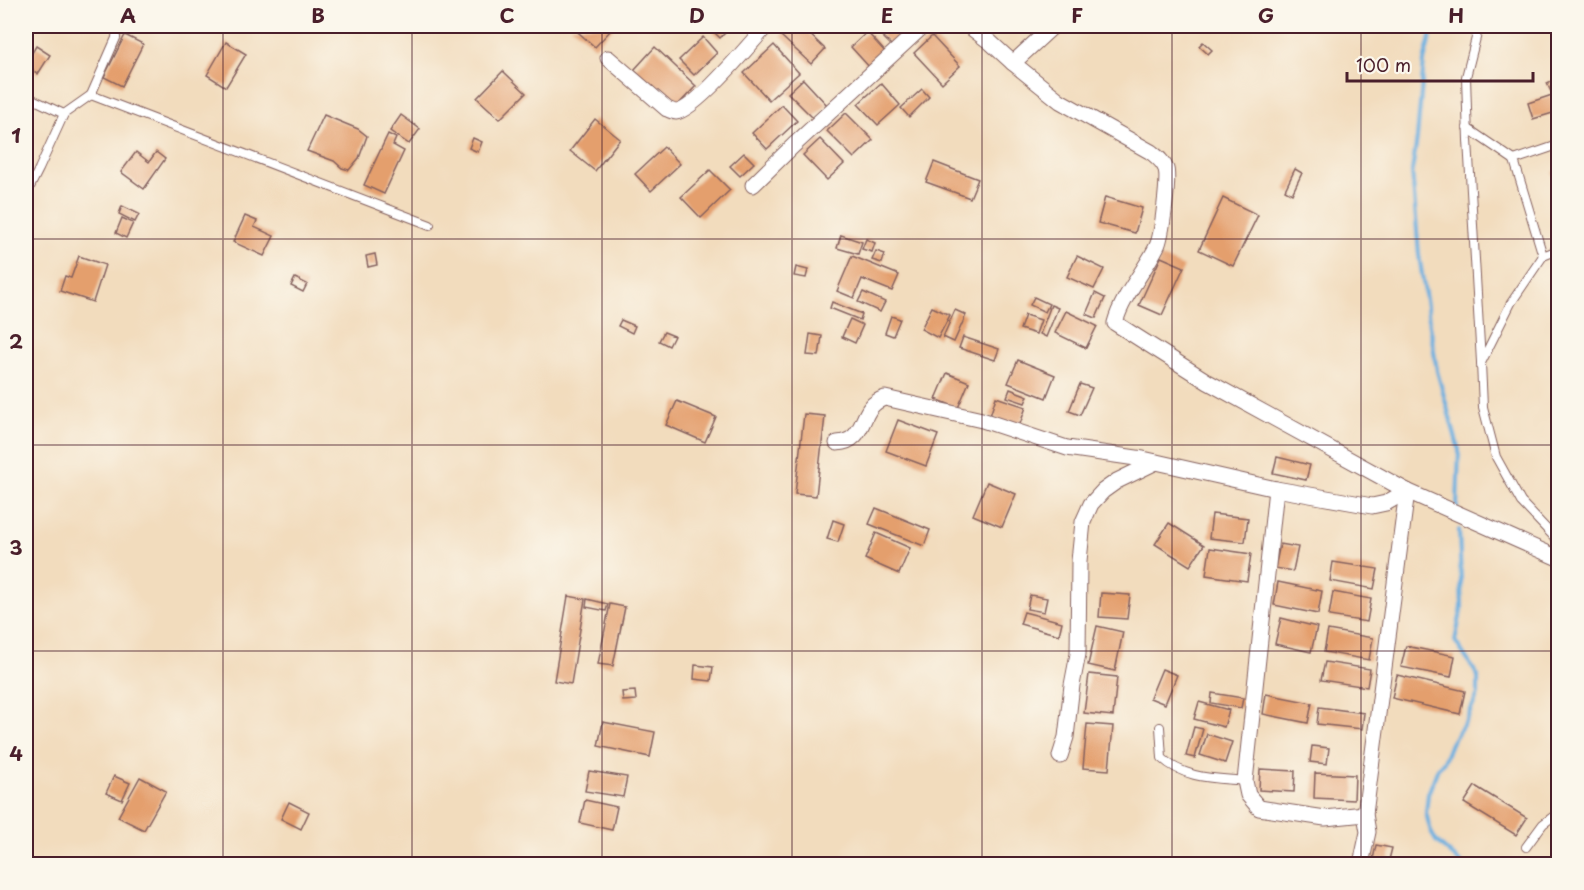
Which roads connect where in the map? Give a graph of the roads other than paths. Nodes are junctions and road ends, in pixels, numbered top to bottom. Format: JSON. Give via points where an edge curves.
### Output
{"nodes":[{"id":1,"x":117,"y":26,"type":"edge"},
{"id":2,"x":766,"y":26,"type":"edge"},
{"id":3,"x":923,"y":26,"type":"edge"},
{"id":4,"x":969,"y":26,"type":"edge"},
{"id":5,"x":1053,"y":26,"type":"edge"},
{"id":6,"x":1479,"y":26,"type":"edge"},
{"id":7,"x":608,"y":58,"type":"dead end"},
{"id":8,"x":1013,"y":63,"type":"junction"},
{"id":9,"x":91,"y":95,"type":"junction"},
{"id":10,"x":26,"y":96,"type":"edge"},
{"id":11,"x":64,"y":114,"type":"junction"},
{"id":12,"x":1467,"y":128,"type":"junction"},
{"id":13,"x":1558,"y":145,"type":"edge"},
{"id":14,"x":1514,"y":160,"type":"junction"},
{"id":15,"x":753,"y":185,"type":"dead end"},
{"id":16,"x":26,"y":195,"type":"edge"},
{"id":17,"x":430,"y":225,"type":"dead end"},
{"id":18,"x":1558,"y":250,"type":"edge"},
{"id":19,"x":1543,"y":256,"type":"junction"},
{"id":20,"x":1481,"y":363,"type":"junction"},
{"id":21,"x":837,"y":443,"type":"dead end"},
{"id":22,"x":1156,"y":462,"type":"junction"},
{"id":23,"x":1276,"y":489,"type":"junction"},
{"id":24,"x":1407,"y":491,"type":"junction"},
{"id":25,"x":1557,"y":537,"type":"edge"},
{"id":26,"x":1558,"y":558,"type":"edge"},
{"id":27,"x":1160,"y":727,"type":"dead end"},
{"id":28,"x":1060,"y":756,"type":"dead end"},
{"id":29,"x":1245,"y":781,"type":"junction"},
{"id":30,"x":1558,"y":813,"type":"edge"},
{"id":31,"x":1365,"y":814,"type":"junction"},
{"id":32,"x":1526,"y":848,"type":"dead end"},
{"id":33,"x":1361,"y":864,"type":"edge"}],
"edges":[{"from":1,"to":9,"type":"lane","via":[[116,38]]},
{"from":2,"to":7,"type":"street","via":[[719,77],[676,112],[667,109]]},
{"from":3,"to":15,"type":"street"},
{"from":4,"to":8,"type":"street"},
{"from":5,"to":8,"type":"street"},
{"from":6,"to":12,"type":"lane","via":[[1466,77]]},
{"from":8,"to":24,"type":"street","via":[[1060,101],[1151,152],[1167,172],[1159,243],[1115,322],[1208,382]]},
{"from":9,"to":11,"type":"lane"},
{"from":9,"to":17,"type":"lane"},
{"from":10,"to":11,"type":"lane"},
{"from":11,"to":16,"type":"lane"},
{"from":12,"to":14,"type":"lane"},
{"from":12,"to":20,"type":"lane"},
{"from":13,"to":14,"type":"lane"},
{"from":14,"to":19,"type":"lane"},
{"from":18,"to":19,"type":"lane"},
{"from":19,"to":20,"type":"lane","via":[[1511,303]]},
{"from":20,"to":25,"type":"lane","via":[[1483,407],[1496,457],[1521,502]]},
{"from":21,"to":22,"type":"street","via":[[853,438],[869,408],[876,400],[885,398],[982,420],[1067,448]]},
{"from":22,"to":23,"type":"street"},
{"from":22,"to":28,"type":"street","via":[[1103,491],[1091,504],[1083,522],[1078,654]]},
{"from":23,"to":24,"type":"street","via":[[1372,506]]},
{"from":23,"to":29,"type":"street"},
{"from":24,"to":26,"type":"street"},
{"from":24,"to":31,"type":"street"},
{"from":27,"to":29,"type":"lane","via":[[1162,758],[1171,767],[1200,777]]},
{"from":29,"to":31,"type":"street","via":[[1248,795],[1259,808],[1325,818]]},
{"from":30,"to":32,"type":"lane","via":[[1543,824]]},
{"from":31,"to":33,"type":"street","via":[[1368,832]]}]}
